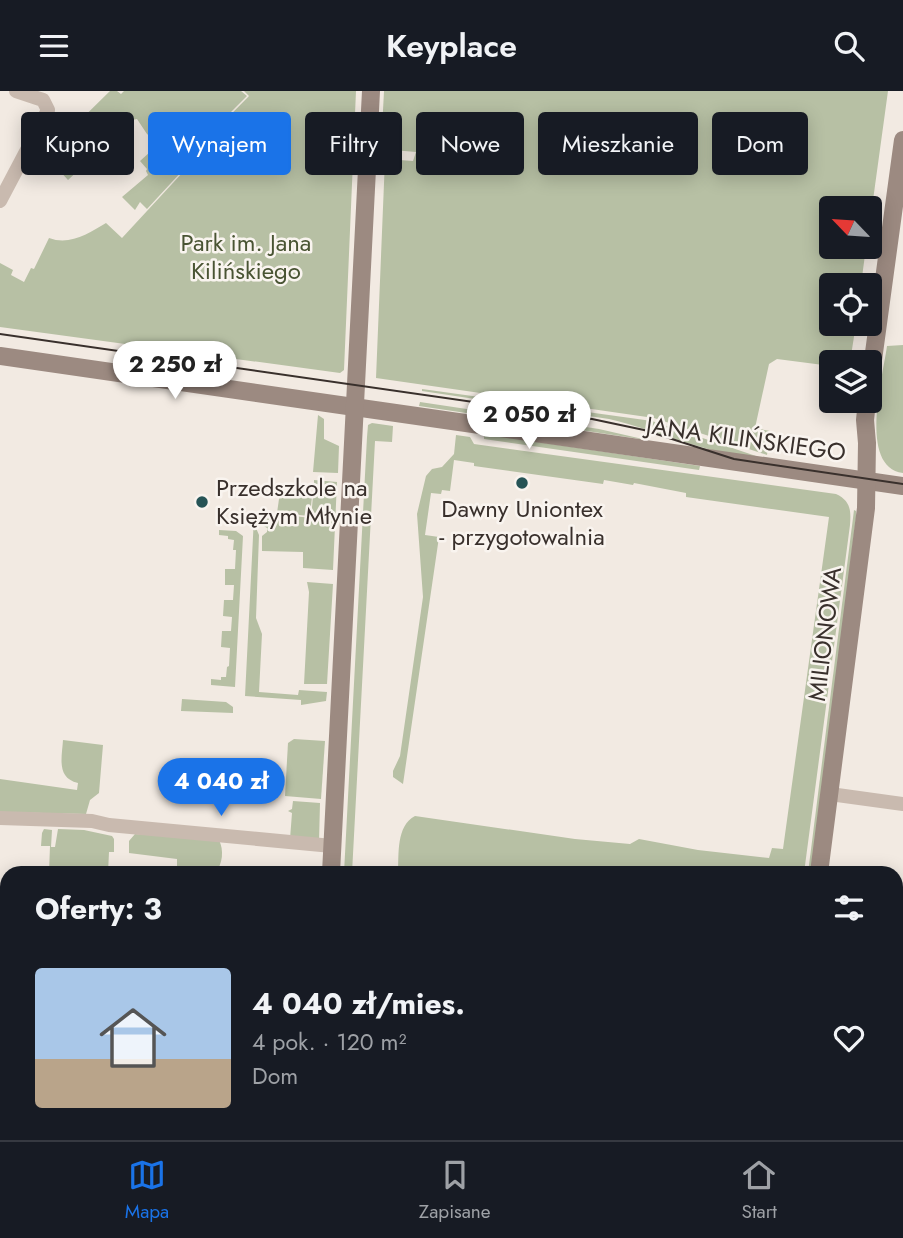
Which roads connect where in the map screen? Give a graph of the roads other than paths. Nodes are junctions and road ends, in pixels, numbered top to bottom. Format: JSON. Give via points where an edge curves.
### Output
{"nodes":[{"id":1,"x":16,"y":91,"type":"edge"},
{"id":2,"x":370,"y":91,"type":"edge"},
{"id":3,"x":903,"y":140,"type":"edge"},
{"id":4,"x":0,"y":201,"type":"edge"},
{"id":5,"x":874,"y":350,"type":"edge"},
{"id":6,"x":0,"y":356,"type":"edge"},
{"id":7,"x":355,"y":407,"type":"junction"},
{"id":8,"x":866,"y":413,"type":"edge"},
{"id":9,"x":867,"y":481,"type":"junction"},
{"id":10,"x":903,"y":486,"type":"edge"},
{"id":11,"x":830,"y":794,"type":"junction"},
{"id":12,"x":903,"y":804,"type":"edge"},
{"id":13,"x":0,"y":818,"type":"edge"},
{"id":14,"x":332,"y":846,"type":"junction"},
{"id":15,"x":331,"y":866,"type":"edge"},
{"id":16,"x":820,"y":866,"type":"edge"}],
"edges":[{"from":1,"to":4,"type":"street","via":[[43,100],[48,110]]},
{"from":2,"to":7,"type":"street"},
{"from":3,"to":5,"type":"street"},
{"from":6,"to":7,"type":"street","name":"JANA KILIŃSKIEGO"},
{"from":7,"to":9,"type":"street","name":"JANA KILIŃSKIEGO"},
{"from":7,"to":14,"type":"street"},
{"from":8,"to":9,"type":"street","name":"MILIONOWA"},
{"from":9,"to":10,"type":"street","name":"JANA KILIŃSKIEGO"},
{"from":9,"to":11,"type":"street","name":"MILIONOWA"},
{"from":11,"to":12,"type":"street"},
{"from":11,"to":16,"type":"street","name":"MILIONOWA"},
{"from":13,"to":14,"type":"street","via":[[92,821]]},
{"from":14,"to":15,"type":"street"}]}
